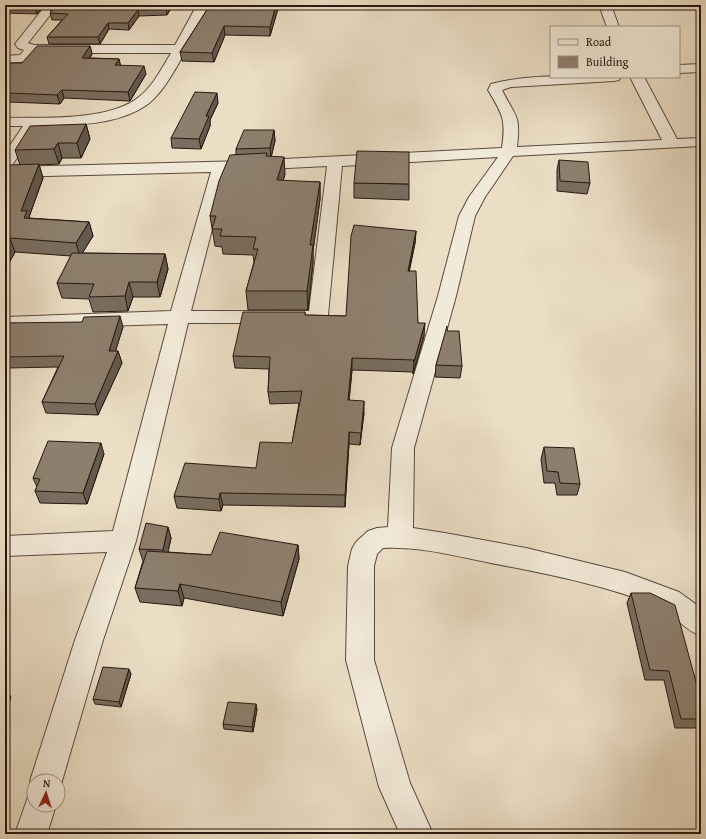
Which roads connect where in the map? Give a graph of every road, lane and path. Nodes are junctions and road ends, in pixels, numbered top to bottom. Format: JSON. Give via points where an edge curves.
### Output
{"nodes":[{"id":1,"x":52,"y":5,"type":"edge"},
{"id":2,"x":203,"y":5,"type":"edge"},
{"id":3,"x":605,"y":5,"type":"edge"},
{"id":4,"x":613,"y":26,"type":"edge"},
{"id":5,"x":32,"y":48,"type":"junction"},
{"id":6,"x":179,"y":49,"type":"junction"},
{"id":7,"x":5,"y":60,"type":"edge"},
{"id":8,"x":701,"y":68,"type":"edge"},
{"id":9,"x":680,"y":69,"type":"edge"},
{"id":10,"x":597,"y":78,"type":"edge"},
{"id":11,"x":639,"y":78,"type":"edge"},
{"id":12,"x":5,"y":122,"type":"edge"},
{"id":13,"x":33,"y":122,"type":"junction"},
{"id":14,"x":701,"y":142,"type":"edge"},
{"id":15,"x":672,"y":144,"type":"junction"},
{"id":16,"x":509,"y":152,"type":"junction"},
{"id":17,"x":335,"y":161,"type":"junction"},
{"id":18,"x":5,"y":164,"type":"edge"},
{"id":19,"x":220,"y":167,"type":"junction"},
{"id":20,"x":5,"y":172,"type":"edge"},
{"id":21,"x":180,"y":317,"type":"junction"},
{"id":22,"x":5,"y":323,"type":"edge"},
{"id":23,"x":400,"y":537,"type":"junction"},
{"id":24,"x":123,"y":541,"type":"junction"},
{"id":25,"x":5,"y":546,"type":"edge"},
{"id":26,"x":701,"y":624,"type":"edge"},
{"id":27,"x":48,"y":773,"type":"edge"},
{"id":28,"x":38,"y":813,"type":"edge"},
{"id":29,"x":31,"y":834,"type":"edge"},
{"id":30,"x":417,"y":834,"type":"edge"}],
"edges":[{"from":1,"to":5,"type":"street","via":[[21,44]]},
{"from":2,"to":6,"type":"street"},
{"from":3,"to":4,"type":"street"},
{"from":5,"to":6,"type":"street"},
{"from":5,"to":7,"type":"street","via":[[24,58]]},
{"from":6,"to":13,"type":"street","via":[[154,90],[142,102],[114,114]]},
{"from":8,"to":9,"type":"street"},
{"from":10,"to":16,"type":"street","via":[[511,83],[496,87],[495,90],[509,113],[512,127]]},
{"from":11,"to":15,"type":"street"},
{"from":12,"to":13,"type":"street"},
{"from":13,"to":18,"type":"street"},
{"from":14,"to":15,"type":"street"},
{"from":15,"to":16,"type":"street"},
{"from":16,"to":17,"type":"street"},
{"from":16,"to":23,"type":"street","via":[[477,197],[467,216],[447,296],[402,448]]},
{"from":17,"to":19,"type":"street"},
{"from":17,"to":21,"type":"street","via":[[318,315]]},
{"from":19,"to":20,"type":"street"},
{"from":19,"to":21,"type":"street"},
{"from":21,"to":22,"type":"street"},
{"from":21,"to":24,"type":"street"},
{"from":23,"to":26,"type":"street","via":[[526,559],[625,583],[670,600]]},
{"from":23,"to":30,"type":"street","via":[[377,538],[365,549],[361,566],[360,660],[395,787]]},
{"from":24,"to":25,"type":"street"},
{"from":24,"to":27,"type":"street","via":[[89,640]]},
{"from":28,"to":29,"type":"street"}]}
